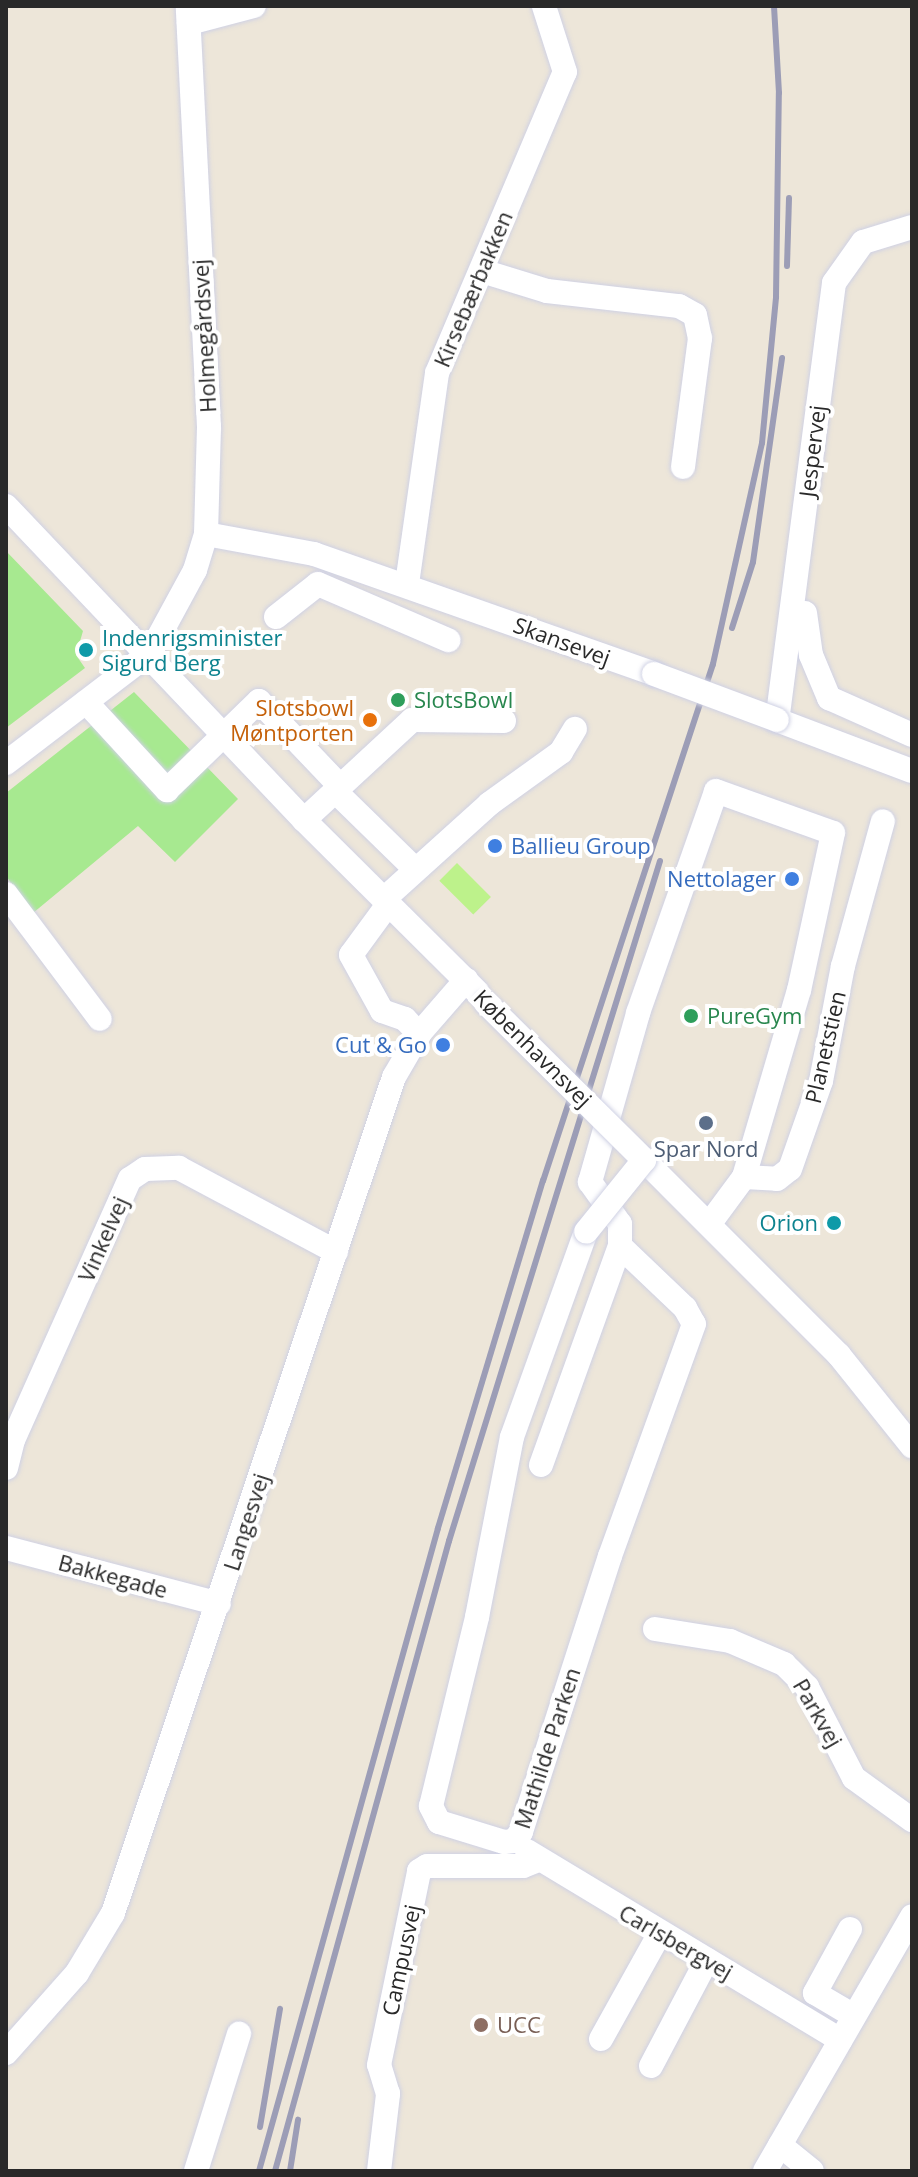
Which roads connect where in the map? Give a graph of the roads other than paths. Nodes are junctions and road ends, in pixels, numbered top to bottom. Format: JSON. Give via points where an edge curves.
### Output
{"nodes":[{"id":1,"x":254,"y":6,"type":"edge"},
{"id":2,"x":544,"y":6,"type":"edge"},
{"id":3,"x":189,"y":15,"type":"edge"},
{"id":4,"x":912,"y":227,"type":"edge"},
{"id":5,"x":482,"y":271,"type":"junction"},
{"id":6,"x":683,"y":467,"type":"dead end"},
{"id":7,"x":6,"y":506,"type":"edge"},
{"id":8,"x":206,"y":534,"type":"junction"},
{"id":9,"x":372,"y":573,"type":"junction"},
{"id":10,"x":407,"y":584,"type":"junction"},
{"id":11,"x":358,"y":601,"type":"junction"},
{"id":12,"x":805,"y":613,"type":"dead end"},
{"id":13,"x":276,"y":617,"type":"dead end"},
{"id":14,"x":448,"y":640,"type":"dead end"},
{"id":15,"x":150,"y":653,"type":"junction"},
{"id":16,"x":86,"y":702,"type":"junction"},
{"id":17,"x":777,"y":720,"type":"junction"},
{"id":18,"x":504,"y":721,"type":"dead end"},
{"id":19,"x":575,"y":729,"type":"dead end"},
{"id":20,"x":225,"y":734,"type":"junction"},
{"id":21,"x":912,"y":735,"type":"edge"},
{"id":22,"x":6,"y":763,"type":"edge"},
{"id":23,"x":912,"y":771,"type":"edge"},
{"id":24,"x":338,"y":788,"type":"junction"},
{"id":25,"x":304,"y":820,"type":"junction"},
{"id":26,"x":883,"y":821,"type":"dead end"},
{"id":27,"x":415,"y":869,"type":"junction"},
{"id":28,"x":6,"y":894,"type":"edge"},
{"id":29,"x":387,"y":901,"type":"junction"},
{"id":30,"x":466,"y":980,"type":"junction"},
{"id":31,"x":100,"y":1019,"type":"dead end"},
{"id":32,"x":419,"y":1034,"type":"junction"},
{"id":33,"x":644,"y":1160,"type":"junction"},
{"id":34,"x":744,"y":1177,"type":"junction"},
{"id":35,"x":710,"y":1223,"type":"junction"},
{"id":36,"x":620,"y":1246,"type":"junction"},
{"id":37,"x":336,"y":1252,"type":"junction"},
{"id":38,"x":912,"y":1446,"type":"edge"},
{"id":39,"x":541,"y":1465,"type":"dead end"},
{"id":40,"x":6,"y":1468,"type":"edge"},
{"id":41,"x":6,"y":1548,"type":"edge"},
{"id":42,"x":219,"y":1604,"type":"junction"},
{"id":43,"x":655,"y":1629,"type":"dead end"},
{"id":44,"x":912,"y":1820,"type":"edge"},
{"id":45,"x":514,"y":1841,"type":"junction"},
{"id":46,"x":539,"y":1860,"type":"junction"},
{"id":47,"x":912,"y":1916,"type":"edge"},
{"id":48,"x":850,"y":1929,"type":"dead end"},
{"id":49,"x":660,"y":1933,"type":"junction"},
{"id":50,"x":707,"y":1960,"type":"junction"},
{"id":51,"x":854,"y":2016,"type":"junction"},
{"id":52,"x":239,"y":2034,"type":"dead end"},
{"id":53,"x":601,"y":2039,"type":"dead end"},
{"id":54,"x":840,"y":2040,"type":"junction"},
{"id":55,"x":7,"y":2050,"type":"edge"},
{"id":56,"x":651,"y":2066,"type":"dead end"},
{"id":57,"x":780,"y":2145,"type":"junction"},
{"id":58,"x":196,"y":2171,"type":"edge"},
{"id":59,"x":379,"y":2171,"type":"edge"},
{"id":60,"x":765,"y":2171,"type":"edge"},
{"id":61,"x":812,"y":2171,"type":"edge"}],
"edges":[{"from":1,"to":3,"type":"street"},
{"from":2,"to":5,"type":"street","name":"Kirsebærbakken","via":[[565,72]]},
{"from":3,"to":8,"type":"street","name":"Holmegårdsvej","via":[[209,427]]},
{"from":4,"to":17,"type":"street","name":"Jespervej","via":[[863,242],[834,283]]},
{"from":5,"to":6,"type":"street","via":[[547,291],[679,306],[695,315],[700,338]]},
{"from":5,"to":10,"type":"street","name":"Kirsebærbakken","via":[[437,373]]},
{"from":7,"to":15,"type":"street","name":"Københavnsvej"},
{"from":8,"to":9,"type":"street","name":"Skansevej","via":[[314,554]]},
{"from":8,"to":15,"type":"street","name":"Holmegårdsvej","via":[[195,570]]},
{"from":9,"to":10,"type":"street","name":"Skansevej"},
{"from":9,"to":11,"type":"street"},
{"from":10,"to":17,"type":"street","name":"Skansevej","bridge":true},
{"from":11,"to":13,"type":"street","via":[[318,584]]},
{"from":11,"to":14,"type":"street"},
{"from":12,"to":21,"type":"street","via":[[811,655],[829,698]]},
{"from":15,"to":16,"type":"street"},
{"from":15,"to":20,"type":"street","name":"Københavnsvej"},
{"from":16,"to":20,"type":"street","via":[[167,790]]},
{"from":16,"to":22,"type":"street"},
{"from":17,"to":23,"type":"street","name":"Skansevej"},
{"from":18,"to":24,"type":"street","via":[[412,720]]},
{"from":19,"to":27,"type":"street","via":[[561,752],[489,804]]},
{"from":20,"to":24,"type":"street","via":[[259,701]]},
{"from":20,"to":25,"type":"street","name":"Københavnsvej"},
{"from":24,"to":25,"type":"street"},
{"from":24,"to":27,"type":"street"},
{"from":25,"to":29,"type":"street","name":"Københavnsvej"},
{"from":26,"to":34,"type":"street","name":"Planetstien","via":[[843,966],[821,1081],[790,1169],[777,1179]]},
{"from":27,"to":29,"type":"street"},
{"from":28,"to":31,"type":"street"},
{"from":29,"to":30,"type":"street","name":"Københavnsvej"},
{"from":29,"to":32,"type":"street","via":[[351,955],[382,1011],[405,1019]]},
{"from":30,"to":32,"type":"street","name":"Langesvej"},
{"from":30,"to":33,"type":"street","name":"Københavnsvej","bridge":true},
{"from":32,"to":37,"type":"street","name":"Langesvej","via":[[394,1077]]},
{"from":33,"to":35,"type":"street","name":"Københavnsvej"},
{"from":33,"to":45,"type":"street","name":"Mathilde Parken","bridge":true,"via":[[586,1232],[512,1437],[477,1617],[431,1806],[439,1822]]},
{"from":34,"to":35,"type":"street"},
{"from":34,"to":36,"type":"street","via":[[799,990],[833,833],[716,791],[638,1013],[590,1182],[620,1224]]},
{"from":35,"to":38,"type":"street","name":"Københavnsvej","via":[[839,1355]]},
{"from":36,"to":39,"type":"street"},
{"from":36,"to":45,"type":"street","name":"Mathilde Parken","via":[[685,1308],[694,1324]]},
{"from":37,"to":40,"type":"street","name":"Vinkelvej","via":[[179,1168],[145,1169],[130,1179],[13,1440]]},
{"from":37,"to":42,"type":"street","name":"Langesvej"},
{"from":41,"to":42,"type":"street","name":"Bakkegade"},
{"from":42,"to":55,"type":"street","name":"Langesvej","via":[[101,1939]]},
{"from":43,"to":44,"type":"street","name":"Parkvej","via":[[730,1641],[784,1664],[807,1687],[854,1778]]},
{"from":45,"to":46,"type":"street","name":"Carlsbergvej"},
{"from":46,"to":49,"type":"street","name":"Carlsbergvej"},
{"from":46,"to":59,"type":"street","name":"Campusvej","via":[[523,1866],[427,1866],[419,1871],[379,2065],[388,2094]]},
{"from":47,"to":51,"type":"street"},
{"from":48,"to":51,"type":"street","via":[[815,1993]]},
{"from":49,"to":50,"type":"street","name":"Carlsbergvej"},
{"from":49,"to":53,"type":"street"},
{"from":50,"to":54,"type":"street","name":"Carlsbergvej"},
{"from":50,"to":56,"type":"street"},
{"from":51,"to":54,"type":"street"},
{"from":52,"to":58,"type":"street"},
{"from":54,"to":57,"type":"street"},
{"from":57,"to":60,"type":"street"},
{"from":57,"to":61,"type":"street"}]}
